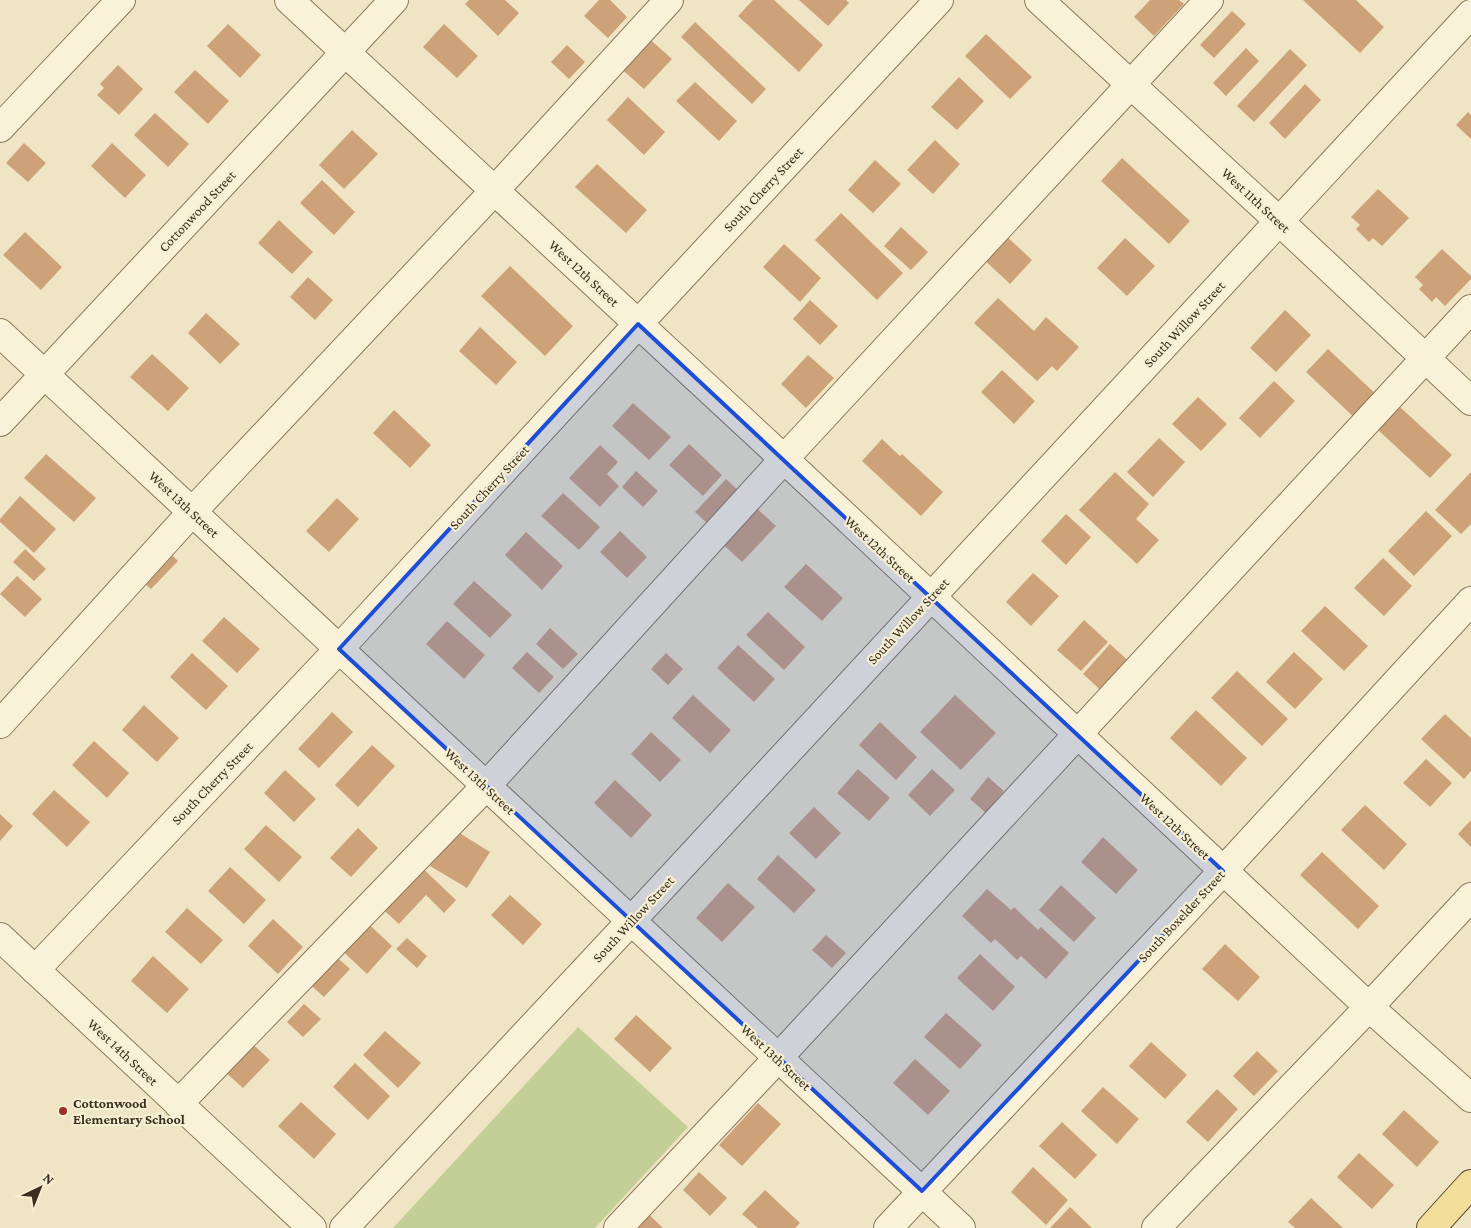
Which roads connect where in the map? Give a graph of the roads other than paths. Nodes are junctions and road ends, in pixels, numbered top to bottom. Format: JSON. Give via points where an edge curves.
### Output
{"nodes":[{"id":1,"x":121,"y":0,"type":"edge"},
{"id":2,"x":289,"y":0,"type":"edge"},
{"id":3,"x":394,"y":0,"type":"edge"},
{"id":4,"x":669,"y":0,"type":"edge"},
{"id":5,"x":939,"y":0,"type":"edge"},
{"id":6,"x":1040,"y":0,"type":"edge"},
{"id":7,"x":1209,"y":0,"type":"edge"},
{"id":8,"x":1471,"y":14,"type":"edge"},
{"id":9,"x":346,"y":52,"type":"junction"},
{"id":10,"x":1131,"y":84,"type":"junction"},
{"id":11,"x":0,"y":128,"type":"edge"},
{"id":12,"x":495,"y":190,"type":"junction"},
{"id":13,"x":1279,"y":221,"type":"junction"},
{"id":14,"x":1471,"y":309,"type":"edge"},
{"id":15,"x":638,"y":324,"type":"junction"},
{"id":16,"x":0,"y":333,"type":"edge"},
{"id":17,"x":1425,"y":357,"type":"junction"},
{"id":18,"x":44,"y":375,"type":"junction"},
{"id":19,"x":1471,"y":401,"type":"edge"},
{"id":20,"x":0,"y":422,"type":"edge"},
{"id":21,"x":784,"y":459,"type":"junction"},
{"id":22,"x":192,"y":512,"type":"junction"},
{"id":23,"x":931,"y":597,"type":"junction"},
{"id":24,"x":1471,"y":601,"type":"edge"},
{"id":25,"x":339,"y":649,"type":"junction"},
{"id":26,"x":0,"y":724,"type":"edge"},
{"id":27,"x":1077,"y":734,"type":"junction"},
{"id":28,"x":486,"y":786,"type":"junction"},
{"id":29,"x":1223,"y":871,"type":"junction"},
{"id":30,"x":1471,"y":897,"type":"edge"},
{"id":31,"x":631,"y":921,"type":"junction"},
{"id":32,"x":0,"y":937,"type":"edge"},
{"id":33,"x":35,"y":970,"type":"junction"},
{"id":34,"x":1369,"y":1006,"type":"junction"},
{"id":35,"x":778,"y":1058,"type":"junction"},
{"id":36,"x":1471,"y":1098,"type":"edge"},
{"id":37,"x":178,"y":1104,"type":"junction"},
{"id":38,"x":1471,"y":1184,"type":"edge"},
{"id":39,"x":922,"y":1191,"type":"junction"},
{"id":40,"x":312,"y":1228,"type":"edge"},
{"id":41,"x":344,"y":1228,"type":"edge"},
{"id":42,"x":618,"y":1228,"type":"edge"},
{"id":43,"x":888,"y":1228,"type":"edge"},
{"id":44,"x":961,"y":1228,"type":"edge"},
{"id":45,"x":1156,"y":1228,"type":"edge"},
{"id":46,"x":1431,"y":1228,"type":"edge"}],
"edges":[{"from":1,"to":11,"type":"street"},
{"from":2,"to":9,"type":"street","name":"West 12th Street"},
{"from":3,"to":9,"type":"street","name":"Cottonwood Street"},
{"from":4,"to":12,"type":"street"},
{"from":5,"to":15,"type":"street","name":"South Cherry Street"},
{"from":6,"to":10,"type":"street","name":"West 11th Street"},
{"from":7,"to":10,"type":"street"},
{"from":8,"to":13,"type":"street","name":"South Willow Street"},
{"from":9,"to":12,"type":"street","name":"West 12th Street"},
{"from":9,"to":18,"type":"street","name":"Cottonwood Street"},
{"from":10,"to":13,"type":"street","name":"West 11th Street"},
{"from":10,"to":21,"type":"street"},
{"from":12,"to":15,"type":"street","name":"West 12th Street"},
{"from":12,"to":22,"type":"street"},
{"from":13,"to":17,"type":"street","name":"West 11th Street"},
{"from":13,"to":23,"type":"street","name":"South Willow Street"},
{"from":14,"to":17,"type":"street"},
{"from":15,"to":21,"type":"street","name":"West 12th Street"},
{"from":15,"to":25,"type":"street","name":"South Cherry Street"},
{"from":16,"to":18,"type":"street","name":"West 13th Street"},
{"from":17,"to":19,"type":"street","name":"West 11th Street"},
{"from":17,"to":27,"type":"street"},
{"from":18,"to":20,"type":"street","name":"Cottonwood Street"},
{"from":18,"to":22,"type":"street","name":"West 13th Street"},
{"from":21,"to":23,"type":"street","name":"West 12th Street"},
{"from":21,"to":28,"type":"street"},
{"from":22,"to":25,"type":"street","name":"West 13th Street"},
{"from":22,"to":26,"type":"street"},
{"from":23,"to":27,"type":"street","name":"West 12th Street"},
{"from":23,"to":31,"type":"street","name":"South Willow Street"},
{"from":24,"to":29,"type":"street","name":"South Boxelder Street"},
{"from":25,"to":28,"type":"street","name":"West 13th Street"},
{"from":25,"to":33,"type":"street","name":"South Cherry Street"},
{"from":27,"to":29,"type":"street","name":"West 12th Street"},
{"from":27,"to":35,"type":"street"},
{"from":28,"to":31,"type":"street","name":"West 13th Street"},
{"from":28,"to":37,"type":"street"},
{"from":29,"to":34,"type":"street","name":"West 12th Street"},
{"from":29,"to":39,"type":"street","name":"South Boxelder Street"},
{"from":30,"to":34,"type":"street"},
{"from":31,"to":35,"type":"street","name":"West 13th Street"},
{"from":31,"to":41,"type":"street","name":"South Willow Street"},
{"from":32,"to":33,"type":"street","name":"West 14th Street"},
{"from":33,"to":37,"type":"street","name":"West 14th Street"},
{"from":34,"to":36,"type":"street","name":"West 12th Street"},
{"from":34,"to":45,"type":"street"},
{"from":35,"to":39,"type":"street","name":"West 13th Street"},
{"from":35,"to":42,"type":"street"},
{"from":37,"to":40,"type":"street","name":"West 14th Street"},
{"from":38,"to":46,"type":"main road"},
{"from":39,"to":43,"type":"street","name":"South Boxelder Street"},
{"from":39,"to":44,"type":"street","name":"West 13th Street"}]}
